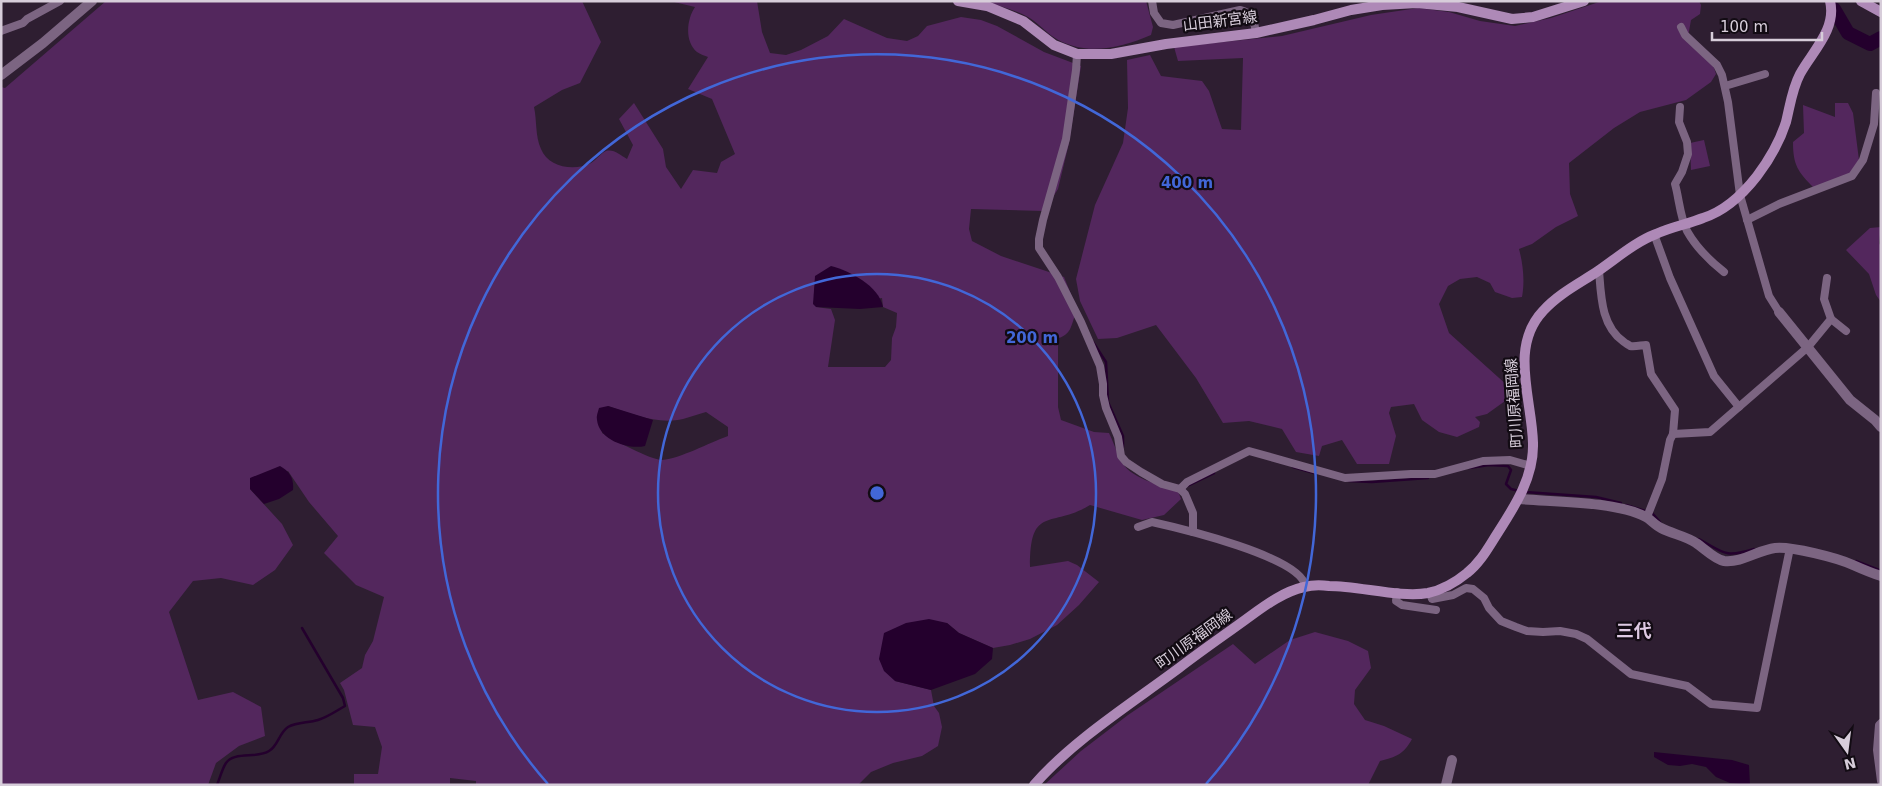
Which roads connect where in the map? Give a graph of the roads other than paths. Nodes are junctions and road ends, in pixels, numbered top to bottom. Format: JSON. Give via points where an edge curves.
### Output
{"nodes":[{"id":1,"x":60,"y":1,"type":"edge"},
{"id":2,"x":958,"y":1,"type":"edge"},
{"id":3,"x":1152,"y":1,"type":"edge"},
{"id":4,"x":1584,"y":1,"type":"edge"},
{"id":5,"x":1830,"y":1,"type":"edge"},
{"id":6,"x":1861,"y":1,"type":"edge"},
{"id":7,"x":88,"y":3,"type":"edge"},
{"id":8,"x":1460,"y":4,"type":"edge"},
{"id":9,"x":1881,"y":12,"type":"edge"},
{"id":10,"x":1681,"y":27,"type":"dead end"},
{"id":11,"x":1,"y":31,"type":"edge"},
{"id":12,"x":1256,"y":33,"type":"junction"},
{"id":13,"x":1077,"y":54,"type":"junction"},
{"id":14,"x":1765,"y":74,"type":"dead end"},
{"id":15,"x":1,"y":75,"type":"edge"},
{"id":16,"x":1725,"y":86,"type":"junction"},
{"id":17,"x":1876,"y":93,"type":"dead end"},
{"id":18,"x":1680,"y":107,"type":"dead end"},
{"id":19,"x":1740,"y":195,"type":"junction"},
{"id":20,"x":1747,"y":220,"type":"junction"},
{"id":21,"x":1684,"y":224,"type":"junction"},
{"id":22,"x":1654,"y":234,"type":"junction"},
{"id":23,"x":1600,"y":270,"type":"junction"},
{"id":24,"x":1724,"y":272,"type":"dead end"},
{"id":25,"x":1827,"y":278,"type":"dead end"},
{"id":26,"x":1779,"y":312,"type":"joint"},
{"id":27,"x":1832,"y":319,"type":"junction"},
{"id":28,"x":1846,"y":331,"type":"dead end"},
{"id":29,"x":1808,"y":347,"type":"junction"},
{"id":30,"x":1739,"y":407,"type":"junction"},
{"id":31,"x":1881,"y":427,"type":"edge"},
{"id":32,"x":1673,"y":434,"type":"junction"},
{"id":33,"x":1531,"y":466,"type":"junction"},
{"id":34,"x":1180,"y":489,"type":"junction"},
{"id":35,"x":1519,"y":499,"type":"junction"},
{"id":36,"x":1647,"y":517,"type":"junction"},
{"id":37,"x":1138,"y":527,"type":"dead end"},
{"id":38,"x":1193,"y":532,"type":"junction"},
{"id":39,"x":1790,"y":548,"type":"junction"},
{"id":40,"x":1464,"y":575,"type":"junction"},
{"id":41,"x":1881,"y":576,"type":"edge"},
{"id":42,"x":1305,"y":586,"type":"junction"},
{"id":43,"x":1469,"y":588,"type":"junction"},
{"id":44,"x":1398,"y":592,"type":"junction"},
{"id":45,"x":1431,"y":596,"type":"junction"},
{"id":46,"x":1420,"y":608,"type":"junction"},
{"id":47,"x":1436,"y":610,"type":"dead end"},
{"id":48,"x":1881,"y":723,"type":"edge"},
{"id":49,"x":1452,"y":760,"type":"dead end"},
{"id":50,"x":1881,"y":780,"type":"edge"},
{"id":51,"x":1034,"y":785,"type":"edge"},
{"id":52,"x":1446,"y":785,"type":"edge"}],
"edges":[{"from":1,"to":11,"type":"street","via":[[23,23]]},
{"from":2,"to":13,"type":"main road","name":"山田新宮線","via":[[987,6],[1023,21],[1054,45]]},
{"from":3,"to":12,"type":"street","via":[[1154,13],[1161,23],[1173,25],[1240,10],[1248,12],[1254,19]]},
{"from":4,"to":8,"type":"main road","name":"山田新宮線","via":[[1533,17],[1512,18]]},
{"from":5,"to":19,"type":"main road","name":"町川原福岡線","via":[[1830,20],[1824,37],[1798,79],[1778,142],[1756,177]]},
{"from":6,"to":9,"type":"main road"},
{"from":7,"to":15,"type":"street"},
{"from":8,"to":12,"type":"main road","name":"山田新宮線","via":[[1382,5]]},
{"from":10,"to":16,"type":"street","via":[[1717,65]]},
{"from":12,"to":13,"type":"main road","name":"山田新宮線","via":[[1111,54]]},
{"from":13,"to":34,"type":"street","via":[[1066,139],[1038,240],[1039,248],[1058,277],[1100,366],[1106,408],[1118,437],[1121,456],[1162,484]]},
{"from":14,"to":16,"type":"street"},
{"from":16,"to":19,"type":"street"},
{"from":17,"to":20,"type":"street","via":[[1874,124],[1863,160],[1852,176]]},
{"from":18,"to":21,"type":"street","via":[[1679,122],[1688,154],[1675,184]]},
{"from":19,"to":20,"type":"street"},
{"from":19,"to":21,"type":"main road","name":"町川原福岡線","via":[[1721,211]]},
{"from":20,"to":26,"type":"street","via":[[1769,296]]},
{"from":21,"to":22,"type":"main road","name":"町川原福岡線"},
{"from":21,"to":24,"type":"street","via":[[1710,260]]},
{"from":22,"to":23,"type":"main road","name":"町川原福岡線"},
{"from":22,"to":30,"type":"street","via":[[1714,376]]},
{"from":23,"to":32,"type":"street","via":[[1607,320],[1617,337],[1630,346],[1646,345],[1650,374],[1676,410]]},
{"from":23,"to":33,"type":"main road","name":"町川原福岡線","via":[[1557,298],[1541,312],[1531,327],[1524,363],[1533,443]]},
{"from":25,"to":27,"type":"street","via":[[1824,299]]},
{"from":26,"to":29,"type":"street"},
{"from":27,"to":28,"type":"street"},
{"from":27,"to":29,"type":"street"},
{"from":29,"to":30,"type":"street"},
{"from":29,"to":31,"type":"street","via":[[1850,400]]},
{"from":30,"to":32,"type":"street","via":[[1710,432]]},
{"from":32,"to":36,"type":"street","via":[[1662,479]]},
{"from":33,"to":34,"type":"street","via":[[1510,460],[1483,460],[1435,474],[1345,478],[1249,451],[1187,482]]},
{"from":33,"to":35,"type":"main road","name":"町川原福岡線"},
{"from":34,"to":38,"type":"street","via":[[1191,507]]},
{"from":35,"to":36,"type":"street","via":[[1595,504]]},
{"from":35,"to":40,"type":"main road","name":"町川原福岡線","via":[[1482,558]]},
{"from":36,"to":39,"type":"street","via":[[1659,528],[1694,541],[1723,561],[1739,560],[1775,548]]},
{"from":37,"to":38,"type":"street","via":[[1152,522]]},
{"from":38,"to":42,"type":"street","via":[[1249,549],[1298,574],[1305,580]]},
{"from":39,"to":41,"type":"street","via":[[1852,564]]},
{"from":39,"to":43,"type":"street","via":[[1757,708],[1711,704],[1687,686],[1631,674],[1576,634],[1528,631],[1516,627],[1502,620],[1484,598]]},
{"from":40,"to":43,"type":"street"},
{"from":40,"to":45,"type":"main road","name":"町川原福岡線"},
{"from":42,"to":44,"type":"main road","name":"町川原福岡線"},
{"from":42,"to":51,"type":"main road","name":"町川原福岡線","via":[[1274,600],[1212,644],[1063,756]]},
{"from":43,"to":45,"type":"street","via":[[1453,595]]},
{"from":44,"to":45,"type":"main road","name":"町川原福岡線"},
{"from":44,"to":46,"type":"street","via":[[1396,601]]},
{"from":45,"to":46,"type":"street"},
{"from":46,"to":47,"type":"street"},
{"from":48,"to":50,"type":"street","via":[[1877,750]]},
{"from":49,"to":52,"type":"street"}]}
